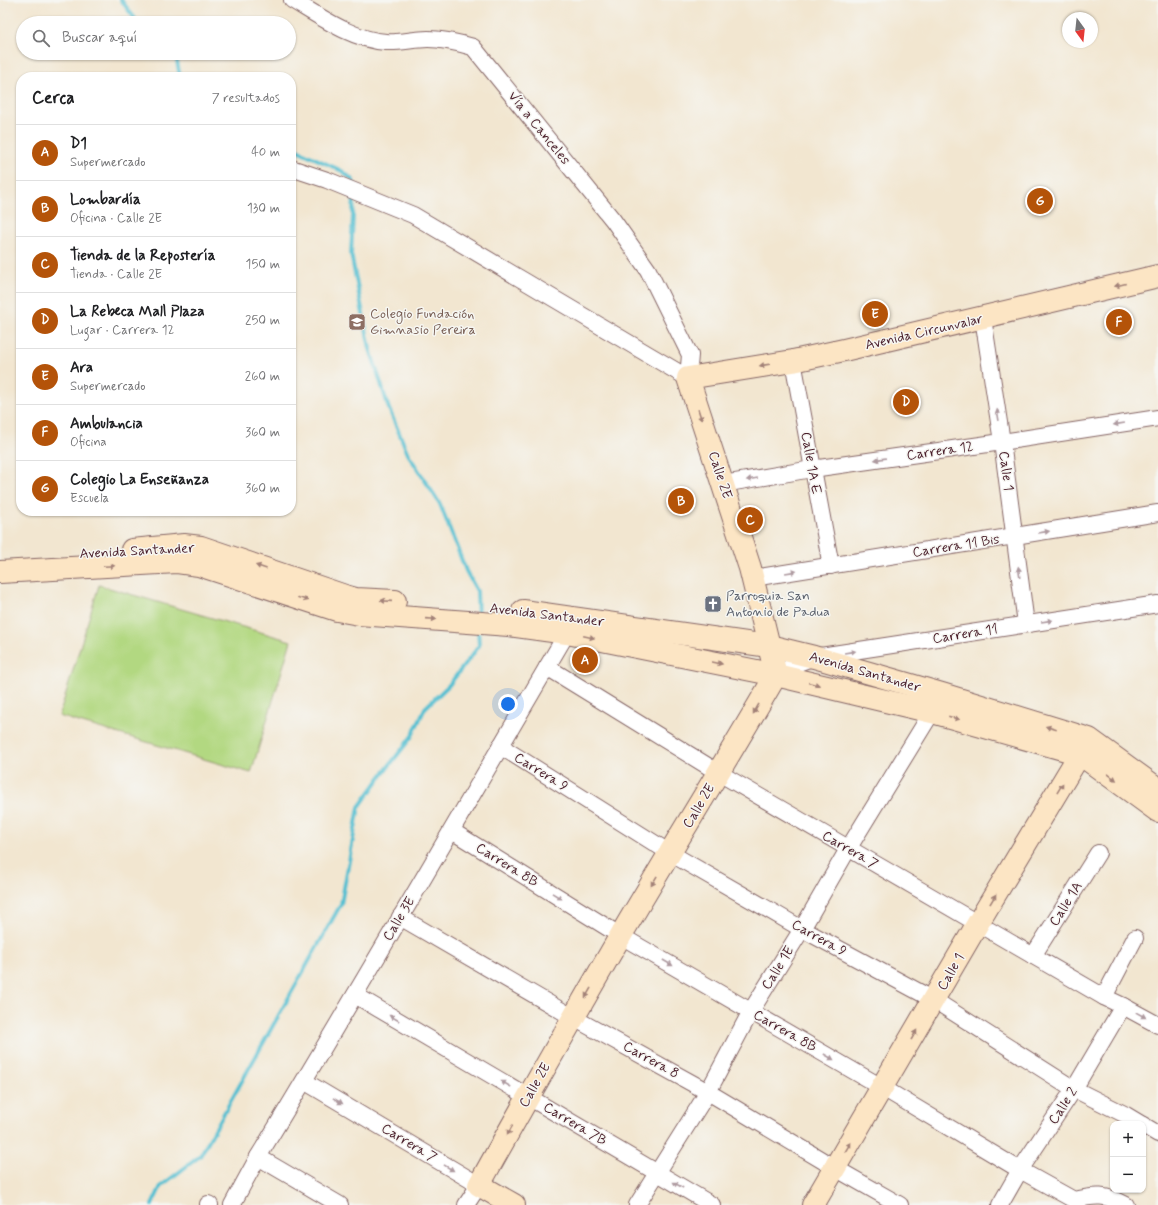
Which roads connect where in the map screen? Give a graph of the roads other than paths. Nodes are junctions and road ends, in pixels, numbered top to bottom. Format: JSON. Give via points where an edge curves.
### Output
{"nodes":[{"id":1,"x":292,"y":0,"type":"edge"},
{"id":2,"x":296,"y":170,"type":"edge"},
{"id":3,"x":1158,"y":276,"type":"edge"},
{"id":4,"x":983,"y":318,"type":"junction"},
{"id":5,"x":793,"y":361,"type":"junction"},
{"id":6,"x":688,"y":378,"type":"junction"},
{"id":7,"x":1158,"y":418,"type":"edge"},
{"id":8,"x":1002,"y":442,"type":"junction"},
{"id":9,"x":812,"y":469,"type":"junction"},
{"id":10,"x":723,"y":484,"type":"junction"},
{"id":11,"x":1158,"y":513,"type":"edge"},
{"id":12,"x":1014,"y":537,"type":"junction"},
{"id":13,"x":0,"y":560,"type":"edge"},
{"id":14,"x":831,"y":566,"type":"junction"},
{"id":15,"x":0,"y":572,"type":"edge"},
{"id":16,"x":753,"y":578,"type":"junction"},
{"id":17,"x":1158,"y":604,"type":"edge"},
{"id":18,"x":1026,"y":624,"type":"junction"},
{"id":19,"x":567,"y":633,"type":"junction"},
{"id":20,"x":769,"y":646,"type":"junction"},
{"id":21,"x":814,"y":658,"type":"junction"},
{"id":22,"x":547,"y":667,"type":"junction"},
{"id":23,"x":776,"y":675,"type":"junction"},
{"id":24,"x":932,"y":712,"type":"junction"},
{"id":25,"x":500,"y":746,"type":"junction"},
{"id":26,"x":1084,"y":747,"type":"junction"},
{"id":27,"x":719,"y":773,"type":"junction"},
{"id":28,"x":1158,"y":789,"type":"edge"},
{"id":29,"x":1158,"y":811,"type":"edge"},
{"id":30,"x":452,"y":831,"type":"junction"},
{"id":31,"x":848,"y":849,"type":"junction"},
{"id":32,"x":670,"y":853,"type":"junction"},
{"id":33,"x":1098,"y":853,"type":"dead end"},
{"id":34,"x":400,"y":917,"type":"junction"},
{"id":35,"x":978,"y":923,"type":"junction"},
{"id":36,"x":802,"y":929,"type":"junction"},
{"id":37,"x":621,"y":936,"type":"junction"},
{"id":38,"x":1135,"y":938,"type":"dead end"},
{"id":39,"x":1033,"y":956,"type":"junction"},
{"id":40,"x":355,"y":995,"type":"junction"},
{"id":41,"x":1104,"y":997,"type":"junction"},
{"id":42,"x":934,"y":1000,"type":"junction"},
{"id":43,"x":1123,"y":1006,"type":"junction"},
{"id":44,"x":751,"y":1011,"type":"junction"},
{"id":45,"x":574,"y":1018,"type":"junction"},
{"id":46,"x":1158,"y":1025,"type":"edge"},
{"id":47,"x":304,"y":1081,"type":"junction"},
{"id":48,"x":883,"y":1088,"type":"junction"},
{"id":49,"x":1074,"y":1089,"type":"junction"},
{"id":50,"x":708,"y":1092,"type":"junction"},
{"id":51,"x":528,"y":1097,"type":"junction"},
{"id":52,"x":1137,"y":1121,"type":"edge"},
{"id":53,"x":1146,"y":1126,"type":"edge"},
{"id":54,"x":1158,"y":1134,"type":"edge"},
{"id":55,"x":258,"y":1157,"type":"junction"},
{"id":56,"x":835,"y":1168,"type":"junction"},
{"id":57,"x":1020,"y":1170,"type":"junction"},
{"id":58,"x":656,"y":1172,"type":"junction"},
{"id":59,"x":479,"y":1185,"type":"junction"},
{"id":60,"x":232,"y":1205,"type":"edge"},
{"id":61,"x":340,"y":1205,"type":"edge"},
{"id":62,"x":466,"y":1205,"type":"edge"},
{"id":63,"x":514,"y":1205,"type":"edge"},
{"id":64,"x":637,"y":1205,"type":"edge"},
{"id":65,"x":712,"y":1205,"type":"edge"},
{"id":66,"x":813,"y":1205,"type":"edge"},
{"id":67,"x":900,"y":1205,"type":"edge"},
{"id":68,"x":1000,"y":1205,"type":"edge"},
{"id":69,"x":1126,"y":1205,"type":"edge"}],
"edges":[{"from":1,"to":6,"type":"street","name":"Vía a Canceles","via":[[342,29],[365,38],[386,42],[452,41],[473,47],[613,220],[648,270],[690,355]]},
{"from":2,"to":6,"type":"street","via":[[413,214]]},
{"from":3,"to":4,"type":"main road","name":"Avenida Circunvalar","one_way":true},
{"from":4,"to":5,"type":"main road","name":"Avenida Circunvalar"},
{"from":8,"to":4,"type":"street","name":"Calle 1","one_way":true},
{"from":5,"to":6,"type":"main road","name":"Avenida Circunvalar","one_way":true},
{"from":5,"to":9,"type":"street","name":"Calle 1A E"},
{"from":6,"to":10,"type":"main road","name":"Calle 2E","one_way":true},
{"from":7,"to":8,"type":"street","name":"Carrera 12","one_way":true},
{"from":8,"to":9,"type":"street","name":"Carrera 12","one_way":true},
{"from":8,"to":12,"type":"street","name":"Calle 1"},
{"from":9,"to":10,"type":"street","name":"Carrera 12","one_way":true},
{"from":9,"to":14,"type":"street","name":"Calle 1A E"},
{"from":10,"to":16,"type":"main road","name":"Calle 2E"},
{"from":12,"to":11,"type":"street","name":"Carrera 11 Bis","one_way":true},
{"from":12,"to":14,"type":"street","name":"Carrera 11 Bis"},
{"from":18,"to":12,"type":"street","name":"Calle 1","one_way":true},
{"from":20,"to":13,"type":"main road","name":"Avenida Santander","one_way":true,"via":[[508,609],[356,599],[201,547],[184,546]]},
{"from":16,"to":14,"type":"street","name":"Carrera 11 Bis","one_way":true},
{"from":15,"to":19,"type":"main road","name":"Avenida Santander","one_way":true,"via":[[177,562],[199,565],[337,610],[359,614],[509,625]]},
{"from":16,"to":20,"type":"main road","name":"Calle 2E"},
{"from":18,"to":17,"type":"street","name":"Carrera 11","one_way":true},
{"from":21,"to":18,"type":"street","name":"Carrera 11","one_way":true},
{"from":19,"to":22,"type":"street","name":"Calle 3E"},
{"from":19,"to":23,"type":"main road","name":"Avenida Santander","one_way":true},
{"from":20,"to":21,"type":"main road","name":"Avenida Santander"},
{"from":20,"to":23,"type":"main road","name":"Calle 2E"},
{"from":21,"to":23,"type":"street","name":"Carrera 11"},
{"from":26,"to":21,"type":"main road","name":"Avenida Santander","one_way":true,"via":[[942,694]]},
{"from":22,"to":25,"type":"street","name":"Calle 3E"},
{"from":22,"to":27,"type":"street","name":"Carrera 7"},
{"from":23,"to":24,"type":"main road","name":"Avenida Santander","one_way":true},
{"from":23,"to":27,"type":"main road","name":"Calle 2E","one_way":true},
{"from":24,"to":26,"type":"main road","name":"Avenida Santander","one_way":true},
{"from":24,"to":31,"type":"street","name":"Calle 1E"},
{"from":25,"to":30,"type":"street","name":"Calle 3E"},
{"from":25,"to":32,"type":"street","name":"Carrera 9"},
{"from":26,"to":28,"type":"main road"},
{"from":26,"to":29,"type":"main road","one_way":true},
{"from":35,"to":26,"type":"main road","name":"Calle 1","one_way":true},
{"from":27,"to":31,"type":"street","name":"Carrera 7"},
{"from":27,"to":32,"type":"main road","name":"Calle 2E"},
{"from":30,"to":34,"type":"street","name":"Calle 3E"},
{"from":30,"to":37,"type":"street","name":"Carrera 8B","one_way":true},
{"from":31,"to":35,"type":"street","name":"Carrera 7"},
{"from":31,"to":36,"type":"street","name":"Calle 1E"},
{"from":32,"to":36,"type":"street","name":"Carrera 9"},
{"from":32,"to":37,"type":"main road","name":"Calle 2E","one_way":true},
{"from":33,"to":39,"type":"street","name":"Calle 1A"},
{"from":34,"to":40,"type":"street","name":"Calle 3E"},
{"from":34,"to":45,"type":"street","name":"Carrera 8"},
{"from":35,"to":39,"type":"street","name":"Carrera 7"},
{"from":35,"to":42,"type":"main road","name":"Calle 1"},
{"from":36,"to":42,"type":"street","name":"Carrera 9"},
{"from":36,"to":44,"type":"street","name":"Calle 1E"},
{"from":37,"to":44,"type":"street","name":"Carrera 8B","one_way":true},
{"from":37,"to":45,"type":"main road","name":"Calle 2E","one_way":true},
{"from":38,"to":41,"type":"street"},
{"from":39,"to":41,"type":"street","name":"Carrera 7"},
{"from":40,"to":47,"type":"street","name":"Calle 3E"},
{"from":51,"to":40,"type":"street","name":"Carrera 7B","one_way":true},
{"from":41,"to":43,"type":"street","name":"Carrera 7"},
{"from":48,"to":42,"type":"main road","name":"Calle 1","one_way":true},
{"from":42,"to":49,"type":"street","name":"Carrera 9"},
{"from":43,"to":46,"type":"street","name":"Carrera 7","one_way":true},
{"from":43,"to":49,"type":"street","name":"Calle 2"},
{"from":44,"to":48,"type":"street","name":"Carrera 8B","one_way":true},
{"from":44,"to":50,"type":"street","name":"Calle 1E"},
{"from":45,"to":50,"type":"street","name":"Carrera 8"},
{"from":45,"to":51,"type":"main road","name":"Calle 2E"},
{"from":47,"to":55,"type":"street","name":"Calle 3E"},
{"from":47,"to":59,"type":"street","name":"Carrera 7","one_way":true},
{"from":56,"to":48,"type":"main road","name":"Calle 1","one_way":true},
{"from":48,"to":57,"type":"street","name":"Carrera 8B"},
{"from":49,"to":52,"type":"street","name":"Carrera 9"},
{"from":49,"to":57,"type":"street","name":"Calle 2"},
{"from":50,"to":56,"type":"street","name":"Carrera 8"},
{"from":50,"to":58,"type":"street","name":"Calle 1E"},
{"from":51,"to":58,"type":"street","name":"Carrera 7B"},
{"from":51,"to":59,"type":"main road","name":"Calle 2E","one_way":true},
{"from":53,"to":54,"type":"street","name":"Carrera 9"},
{"from":55,"to":60,"type":"street","name":"Calle 3E"},
{"from":55,"to":61,"type":"street"},
{"from":56,"to":66,"type":"main road","name":"Calle 1"},
{"from":56,"to":67,"type":"street","name":"Carrera 8"},
{"from":57,"to":68,"type":"street","name":"Calle 2"},
{"from":57,"to":69,"type":"street","name":"Carrera 8B","via":[[1074,1200],[1093,1196],[1114,1198]]},
{"from":58,"to":64,"type":"street","name":"Calle 1E"},
{"from":65,"to":58,"type":"street","name":"Carrera 7B","one_way":true},
{"from":59,"to":62,"type":"street","name":"Calle 2E"},
{"from":59,"to":63,"type":"main road","name":"Carrera 7"}]}
